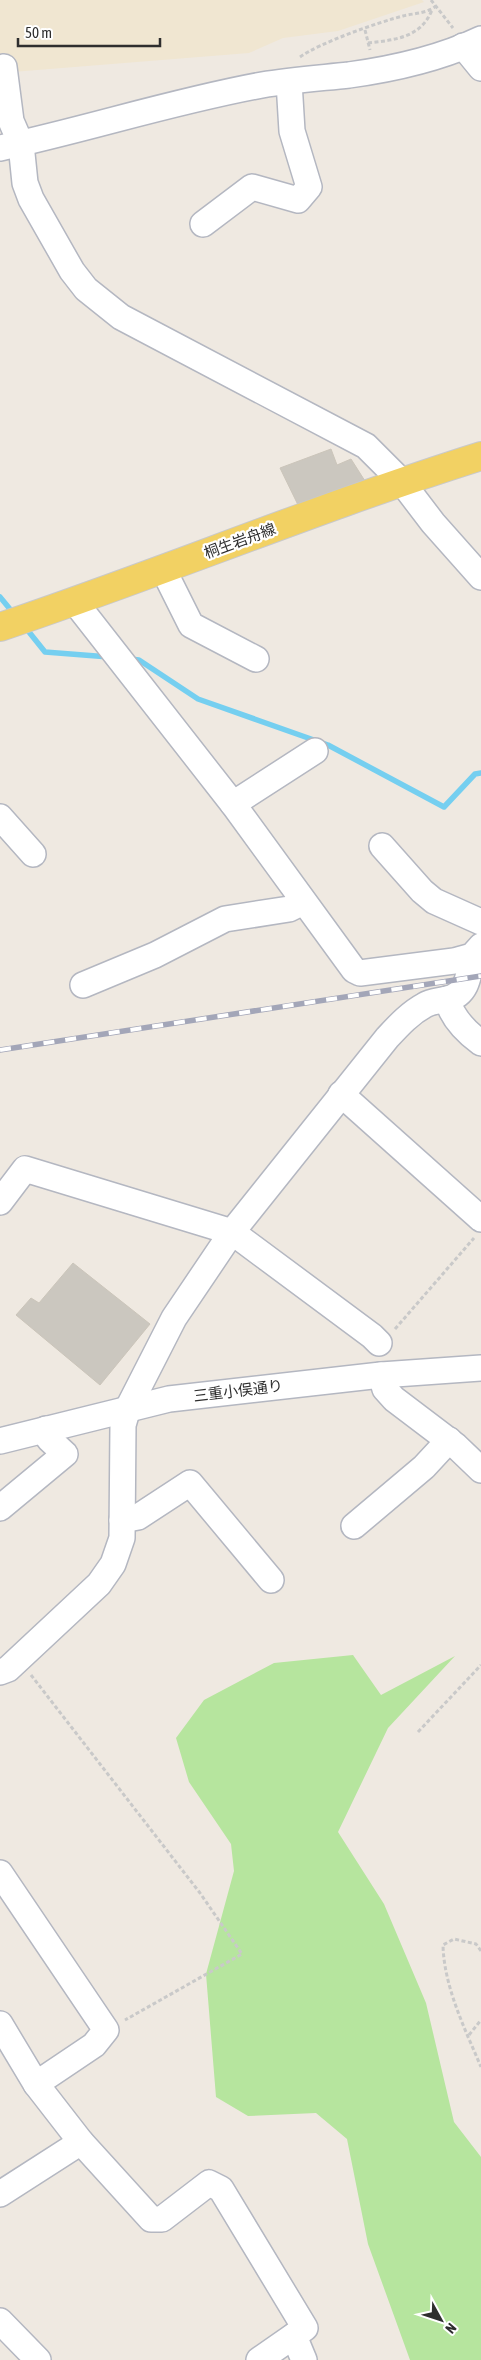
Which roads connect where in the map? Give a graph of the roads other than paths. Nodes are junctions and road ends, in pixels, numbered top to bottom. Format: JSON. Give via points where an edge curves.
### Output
{"nodes":[{"id":1,"x":468,"y":40,"type":"edge"},
{"id":2,"x":4,"y":67,"type":"dead end"},
{"id":3,"x":481,"y":68,"type":"edge"},
{"id":4,"x":292,"y":72,"type":"junction"},
{"id":5,"x":10,"y":146,"type":"edge"},
{"id":6,"x":203,"y":224,"type":"dead end"},
{"id":7,"x":481,"y":456,"type":"edge"},
{"id":8,"x":401,"y":481,"type":"junction"},
{"id":9,"x":163,"y":569,"type":"junction"},
{"id":10,"x":481,"y":577,"type":"edge"},
{"id":11,"x":75,"y":602,"type":"junction"},
{"id":12,"x":0,"y":627,"type":"edge"},
{"id":13,"x":256,"y":659,"type":"dead end"},
{"id":14,"x":315,"y":751,"type":"dead end"},
{"id":15,"x":233,"y":804,"type":"junction"},
{"id":16,"x":0,"y":817,"type":"edge"},
{"id":17,"x":382,"y":846,"type":"dead end"},
{"id":18,"x":33,"y":854,"type":"dead end"},
{"id":19,"x":303,"y":902,"type":"junction"},
{"id":20,"x":481,"y":922,"type":"edge"},
{"id":21,"x":476,"y":951,"type":"edge"},
{"id":22,"x":83,"y":985,"type":"dead end"},
{"id":23,"x":447,"y":999,"type":"junction"},
{"id":24,"x":481,"y":1044,"type":"edge"},
{"id":25,"x":341,"y":1094,"type":"junction"},
{"id":26,"x":0,"y":1202,"type":"edge"},
{"id":27,"x":478,"y":1228,"type":"edge"},
{"id":28,"x":232,"y":1232,"type":"junction"},
{"id":29,"x":378,"y":1343,"type":"road end"},
{"id":30,"x":481,"y":1368,"type":"edge"},
{"id":31,"x":381,"y":1375,"type":"junction"},
{"id":32,"x":128,"y":1408,"type":"junction"},
{"id":33,"x":46,"y":1429,"type":"junction"},
{"id":34,"x":449,"y":1440,"type":"junction"},
{"id":35,"x":0,"y":1441,"type":"edge"},
{"id":36,"x":481,"y":1470,"type":"edge"},
{"id":37,"x":0,"y":1508,"type":"edge"},
{"id":38,"x":122,"y":1520,"type":"junction"},
{"id":39,"x":354,"y":1526,"type":"dead end"},
{"id":40,"x":271,"y":1580,"type":"dead end"},
{"id":41,"x":9,"y":1666,"type":"edge"},
{"id":42,"x":3,"y":1884,"type":"edge"},
{"id":43,"x":0,"y":2024,"type":"edge"},
{"id":44,"x":36,"y":2084,"type":"junction"},
{"id":45,"x":81,"y":2142,"type":"junction"},
{"id":46,"x":0,"y":2194,"type":"edge"},
{"id":47,"x":0,"y":2321,"type":"edge"},
{"id":48,"x":294,"y":2336,"type":"junction"},
{"id":49,"x":38,"y":2360,"type":"edge"},
{"id":50,"x":260,"y":2360,"type":"edge"},
{"id":51,"x":304,"y":2360,"type":"edge"}],
"edges":[{"from":1,"to":3,"type":"street"},
{"from":1,"to":4,"type":"street","via":[[424,59],[352,74]]},
{"from":2,"to":5,"type":"street","via":[[11,121]]},
{"from":4,"to":5,"type":"street","via":[[264,85],[178,103]]},
{"from":4,"to":6,"type":"street","via":[[292,131],[309,187],[298,200],[252,187]]},
{"from":5,"to":8,"type":"street","via":[[31,199],[72,271],[102,304],[366,446]]},
{"from":7,"to":8,"type":"main road","name":"桐生岩舟線"},
{"from":8,"to":9,"type":"main road","name":"桐生岩舟線"},
{"from":8,"to":10,"type":"street"},
{"from":9,"to":11,"type":"main road","name":"桐生岩舟線"},
{"from":9,"to":13,"type":"street","via":[[191,625]]},
{"from":11,"to":12,"type":"main road","name":"桐生岩舟線"},
{"from":11,"to":15,"type":"street"},
{"from":14,"to":15,"type":"street"},
{"from":15,"to":19,"type":"street"},
{"from":16,"to":18,"type":"street"},
{"from":17,"to":20,"type":"street","via":[[434,901]]},
{"from":19,"to":21,"type":"street","via":[[360,974],[454,961]]},
{"from":19,"to":22,"type":"street","via":[[289,909],[224,919],[155,955]]},
{"from":21,"to":23,"type":"street","via":[[463,990]]},
{"from":23,"to":24,"type":"street","via":[[451,1012]]},
{"from":23,"to":25,"type":"street","via":[[427,1003],[409,1014]]},
{"from":25,"to":27,"type":"street"},
{"from":25,"to":28,"type":"street"},
{"from":26,"to":28,"type":"street","via":[[25,1169]]},
{"from":28,"to":29,"type":"street"},
{"from":28,"to":32,"type":"street","via":[[174,1318]]},
{"from":30,"to":31,"type":"street","name":"三重小俣通り"},
{"from":31,"to":32,"type":"street","name":"三重小俣通り","via":[[192,1396]]},
{"from":31,"to":34,"type":"street","via":[[385,1389],[394,1399]]},
{"from":32,"to":33,"type":"street","name":"三重小俣通り"},
{"from":32,"to":38,"type":"street","via":[[123,1425]]},
{"from":33,"to":35,"type":"street","name":"三重小俣通り"},
{"from":33,"to":37,"type":"street","via":[[50,1439],[66,1454]]},
{"from":34,"to":36,"type":"street"},
{"from":34,"to":39,"type":"street","via":[[424,1467]]},
{"from":38,"to":40,"type":"street","via":[[138,1517],[190,1483]]},
{"from":38,"to":41,"type":"street","via":[[122,1538],[113,1564],[99,1584]]},
{"from":42,"to":44,"type":"street","via":[[106,2030],[94,2045]]},
{"from":43,"to":44,"type":"street"},
{"from":44,"to":45,"type":"street"},
{"from":45,"to":46,"type":"street"},
{"from":45,"to":48,"type":"street","via":[[151,2219],[162,2219],[210,2182],[221,2188],[306,2328]]},
{"from":47,"to":49,"type":"street"},
{"from":48,"to":50,"type":"street"},
{"from":48,"to":51,"type":"street"}]}
